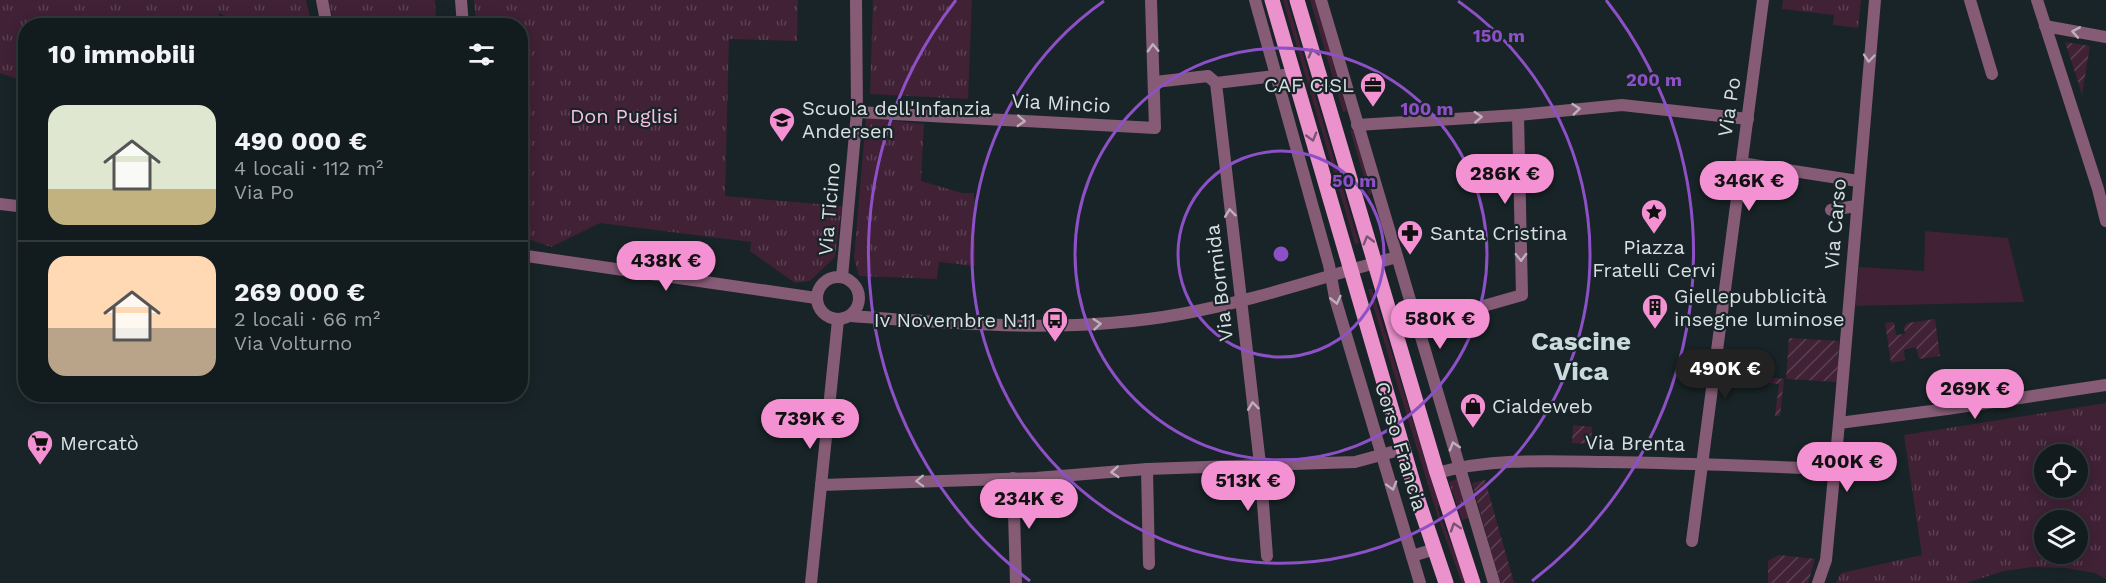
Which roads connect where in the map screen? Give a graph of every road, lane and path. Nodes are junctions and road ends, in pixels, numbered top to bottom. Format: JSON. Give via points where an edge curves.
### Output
{"nodes":[{"id":1,"x":322,"y":0,"type":"edge"},
{"id":2,"x":461,"y":0,"type":"edge"},
{"id":3,"x":856,"y":0,"type":"edge"},
{"id":4,"x":1151,"y":0,"type":"edge"},
{"id":5,"x":1255,"y":0,"type":"edge"},
{"id":6,"x":1272,"y":0,"type":"edge"},
{"id":7,"x":1297,"y":0,"type":"edge"},
{"id":8,"x":1321,"y":0,"type":"edge"},
{"id":9,"x":1763,"y":0,"type":"edge"},
{"id":10,"x":1875,"y":0,"type":"edge"},
{"id":11,"x":1970,"y":0,"type":"edge"},
{"id":12,"x":2037,"y":0,"type":"edge"},
{"id":13,"x":325,"y":18,"type":"edge"},
{"id":14,"x":462,"y":18,"type":"edge"},
{"id":15,"x":2045,"y":26,"type":"junction"},
{"id":16,"x":2106,"y":37,"type":"edge"},
{"id":17,"x":1992,"y":74,"type":"dead end"},
{"id":18,"x":1278,"y":75,"type":"junction"},
{"id":19,"x":1294,"y":75,"type":"junction"},
{"id":20,"x":1155,"y":82,"type":"junction"},
{"id":21,"x":1216,"y":83,"type":"junction"},
{"id":22,"x":857,"y":112,"type":"junction"},
{"id":23,"x":1518,"y":115,"type":"junction"},
{"id":24,"x":1748,"y":118,"type":"junction"},
{"id":25,"x":1357,"y":123,"type":"junction"},
{"id":26,"x":1335,"y":126,"type":"junction"},
{"id":27,"x":1741,"y":163,"type":"junction"},
{"id":28,"x":1858,"y":181,"type":"junction"},
{"id":29,"x":2102,"y":188,"type":"edge"},
{"id":30,"x":0,"y":204,"type":"edge"},
{"id":31,"x":18,"y":206,"type":"edge"},
{"id":32,"x":1856,"y":207,"type":"junction"},
{"id":33,"x":1831,"y":210,"type":"dead end"},
{"id":34,"x":2106,"y":221,"type":"edge"},
{"id":35,"x":528,"y":256,"type":"edge"},
{"id":36,"x":1397,"y":257,"type":"junction"},
{"id":37,"x":1375,"y":263,"type":"junction"},
{"id":38,"x":1350,"y":270,"type":"junction"},
{"id":39,"x":1332,"y":275,"type":"junction"},
{"id":40,"x":843,"y":277,"type":"junction"},
{"id":41,"x":816,"y":298,"type":"junction"},
{"id":42,"x":1241,"y":301,"type":"junction"},
{"id":43,"x":844,"y":318,"type":"junction"},
{"id":44,"x":1417,"y":325,"type":"junction"},
{"id":45,"x":2106,"y":385,"type":"edge"},
{"id":46,"x":1839,"y":423,"type":"junction"},
{"id":47,"x":1403,"y":449,"type":"junction"},
{"id":48,"x":1382,"y":455,"type":"junction"},
{"id":49,"x":1702,"y":463,"type":"junction"},
{"id":50,"x":1260,"y":464,"type":"junction"},
{"id":51,"x":1460,"y":466,"type":"junction"},
{"id":52,"x":1147,"y":469,"type":"junction"},
{"id":53,"x":1834,"y":469,"type":"junction"},
{"id":54,"x":1437,"y":473,"type":"junction"},
{"id":55,"x":1013,"y":478,"type":"junction"},
{"id":56,"x":821,"y":484,"type":"junction"},
{"id":57,"x":1692,"y":541,"type":"dead end"},
{"id":58,"x":1435,"y":549,"type":"junction"},
{"id":59,"x":1267,"y":556,"type":"dead end"},
{"id":60,"x":1412,"y":556,"type":"junction"},
{"id":61,"x":1149,"y":564,"type":"dead end"},
{"id":62,"x":811,"y":583,"type":"edge"},
{"id":63,"x":1016,"y":583,"type":"edge"},
{"id":64,"x":1420,"y":583,"type":"edge"},
{"id":65,"x":1446,"y":583,"type":"edge"},
{"id":66,"x":1473,"y":583,"type":"edge"},
{"id":67,"x":1494,"y":583,"type":"edge"},
{"id":68,"x":1818,"y":583,"type":"edge"}],
"edges":[{"from":1,"to":13,"type":"street"},
{"from":2,"to":14,"type":"street"},
{"from":3,"to":22,"type":"street","name":"Via Ticino"},
{"from":20,"to":4,"type":"street","one_way":true},
{"from":5,"to":18,"type":"street","name":"Corso Francia"},
{"from":6,"to":19,"type":"main road","name":"Corso Francia"},
{"from":26,"to":7,"type":"main road","name":"Corso Francia","one_way":true},
{"from":8,"to":25,"type":"street"},
{"from":9,"to":24,"type":"street","name":"Via Po"},
{"from":10,"to":28,"type":"street","name":"Via Carso","one_way":true},
{"from":11,"to":17,"type":"street"},
{"from":12,"to":15,"type":"street"},
{"from":16,"to":15,"type":"street","one_way":true},
{"from":15,"to":29,"type":"street"},
{"from":18,"to":19,"type":"street"},
{"from":18,"to":21,"type":"street"},
{"from":18,"to":39,"type":"street","name":"Corso Francia"},
{"from":19,"to":38,"type":"main road","name":"Corso Francia","one_way":true},
{"from":20,"to":21,"type":"street","via":[[1208,76]]},
{"from":22,"to":20,"type":"street","name":"Via Mincio","one_way":true,"via":[[1155,128]]},
{"from":42,"to":21,"type":"street","name":"Via Bormida","one_way":true},
{"from":22,"to":40,"type":"street","name":"Via Ticino"},
{"from":23,"to":24,"type":"street","one_way":true,"via":[[1622,105]]},
{"from":25,"to":23,"type":"street","one_way":true},
{"from":23,"to":44,"type":"street","one_way":true,"via":[[1522,295]]},
{"from":24,"to":27,"type":"street","name":"Via Po"},
{"from":25,"to":26,"type":"street"},
{"from":25,"to":36,"type":"street"},
{"from":37,"to":26,"type":"main road","name":"Corso Francia","one_way":true},
{"from":27,"to":28,"type":"street"},
{"from":27,"to":49,"type":"street","name":"Via Po"},
{"from":28,"to":32,"type":"street","name":"Via Carso"},
{"from":29,"to":34,"type":"street"},
{"from":30,"to":31,"type":"street"},
{"from":32,"to":33,"type":"street"},
{"from":32,"to":46,"type":"street","name":"Via Carso"},
{"from":35,"to":41,"type":"street"},
{"from":36,"to":37,"type":"street"},
{"from":36,"to":44,"type":"street"},
{"from":37,"to":38,"type":"street"},
{"from":37,"to":54,"type":"main road","name":"Corso Francia"},
{"from":38,"to":39,"type":"street"},
{"from":38,"to":47,"type":"main road","name":"Corso Francia"},
{"from":39,"to":42,"type":"street"},
{"from":39,"to":48,"type":"street","name":"Corso Francia","one_way":true,"via":[[1335,298]]},
{"from":40,"to":41,"type":"street","via":[[824,281]]},
{"from":40,"to":43,"type":"street","via":[[858,290],[858,304]]},
{"from":41,"to":43,"type":"street","via":[[825,315]]},
{"from":43,"to":42,"type":"street","one_way":true,"via":[[1060,327],[1132,321]]},
{"from":50,"to":42,"type":"street","name":"Via Bormida","one_way":true},
{"from":43,"to":56,"type":"street"},
{"from":51,"to":44,"type":"street","one_way":true},
{"from":45,"to":46,"type":"street"},
{"from":46,"to":53,"type":"street","name":"Via Carso"},
{"from":47,"to":48,"type":"street"},
{"from":47,"to":58,"type":"main road","name":"Corso Francia"},
{"from":48,"to":50,"type":"street","via":[[1355,462]]},
{"from":48,"to":60,"type":"street","name":"Corso Francia","one_way":true},
{"from":49,"to":51,"type":"street","name":"Via Brenta","via":[[1533,460]]},
{"from":49,"to":53,"type":"street","name":"Via Brenta"},
{"from":49,"to":57,"type":"street","name":"Via Po"},
{"from":50,"to":52,"type":"street"},
{"from":50,"to":59,"type":"street","name":"Via Bormida"},
{"from":51,"to":54,"type":"street","name":"Via Brenta"},
{"from":51,"to":67,"type":"street"},
{"from":52,"to":55,"type":"street","one_way":true},
{"from":52,"to":61,"type":"street"},
{"from":53,"to":68,"type":"street","name":"Via Carso","via":[[1826,560]]},
{"from":66,"to":54,"type":"main road","name":"Corso Francia","one_way":true},
{"from":55,"to":56,"type":"street","one_way":true},
{"from":55,"to":63,"type":"street"},
{"from":56,"to":62,"type":"street"},
{"from":58,"to":60,"type":"street"},
{"from":58,"to":65,"type":"main road","name":"Corso Francia"},
{"from":60,"to":64,"type":"street","name":"Corso Francia"}]}
